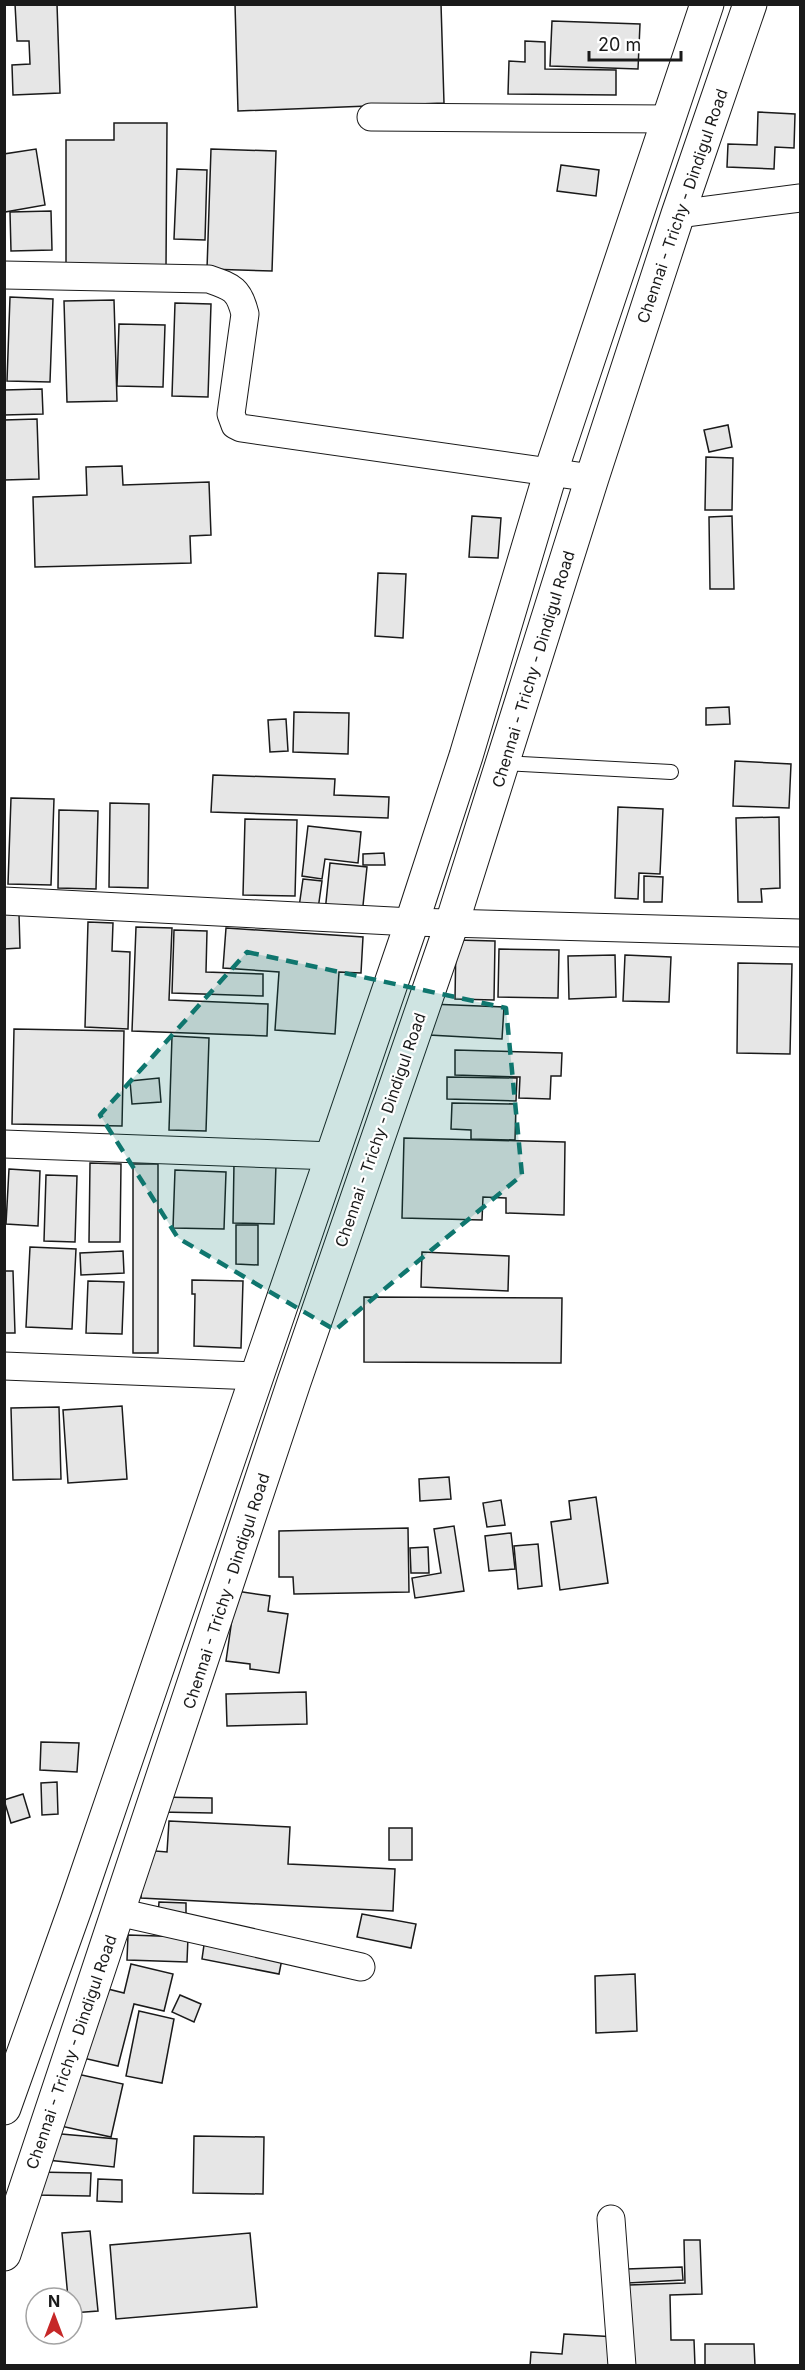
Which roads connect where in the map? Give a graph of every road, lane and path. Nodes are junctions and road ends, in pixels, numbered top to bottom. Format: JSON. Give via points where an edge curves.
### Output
{"nodes":[{"id":1,"x":707,"y":4,"type":"edge"},
{"id":2,"x":750,"y":4,"type":"edge"},
{"id":3,"x":372,"y":117,"type":"dead end"},
{"id":4,"x":669,"y":119,"type":"junction"},
{"id":5,"x":801,"y":198,"type":"edge"},
{"id":6,"x":682,"y":201,"type":"junction"},
{"id":7,"x":4,"y":275,"type":"edge"},
{"id":8,"x":551,"y":471,"type":"junction"},
{"id":9,"x":592,"y":478,"type":"junction"},
{"id":10,"x":504,"y":763,"type":"junction"},
{"id":11,"x":671,"y":772,"type":"dead end"},
{"id":12,"x":4,"y":901,"type":"edge"},
{"id":13,"x":412,"y":922,"type":"junction"},
{"id":14,"x":452,"y":923,"type":"junction"},
{"id":15,"x":801,"y":933,"type":"edge"},
{"id":16,"x":4,"y":1144,"type":"edge"},
{"id":17,"x":333,"y":1156,"type":"junction"},
{"id":18,"x":4,"y":1366,"type":"edge"},
{"id":19,"x":256,"y":1376,"type":"junction"},
{"id":20,"x":118,"y":1912,"type":"junction"},
{"id":21,"x":361,"y":1967,"type":"dead end"},
{"id":22,"x":4,"y":2108,"type":"edge"},
{"id":23,"x":611,"y":2219,"type":"dead end"},
{"id":24,"x":4,"y":2254,"type":"edge"},
{"id":25,"x":622,"y":2366,"type":"edge"}],
"edges":[{"from":1,"to":4,"type":"highway"},
{"from":2,"to":6,"type":"highway","name":"Chennai - Trichy - Dindigul Road"},
{"from":3,"to":4,"type":"street"},
{"from":4,"to":8,"type":"highway"},
{"from":5,"to":6,"type":"street"},
{"from":6,"to":9,"type":"highway","name":"Chennai - Trichy - Dindigul Road"},
{"from":7,"to":8,"type":"street","via":[[209,279],[232,287],[245,314],[231,414],[238,428]]},
{"from":8,"to":9,"type":"street"},
{"from":8,"to":13,"type":"highway"},
{"from":9,"to":10,"type":"highway","name":"Chennai - Trichy - Dindigul Road"},
{"from":10,"to":11,"type":"lane"},
{"from":10,"to":14,"type":"highway","name":"Chennai - Trichy - Dindigul Road"},
{"from":12,"to":13,"type":"street"},
{"from":13,"to":14,"type":"street"},
{"from":13,"to":17,"type":"highway"},
{"from":14,"to":15,"type":"street"},
{"from":14,"to":20,"type":"highway","name":"Chennai - Trichy - Dindigul Road"},
{"from":16,"to":17,"type":"street"},
{"from":17,"to":19,"type":"highway"},
{"from":18,"to":19,"type":"street"},
{"from":19,"to":22,"type":"highway"},
{"from":20,"to":21,"type":"street"},
{"from":20,"to":24,"type":"highway","name":"Chennai - Trichy - Dindigul Road"},
{"from":23,"to":25,"type":"street"}]}
